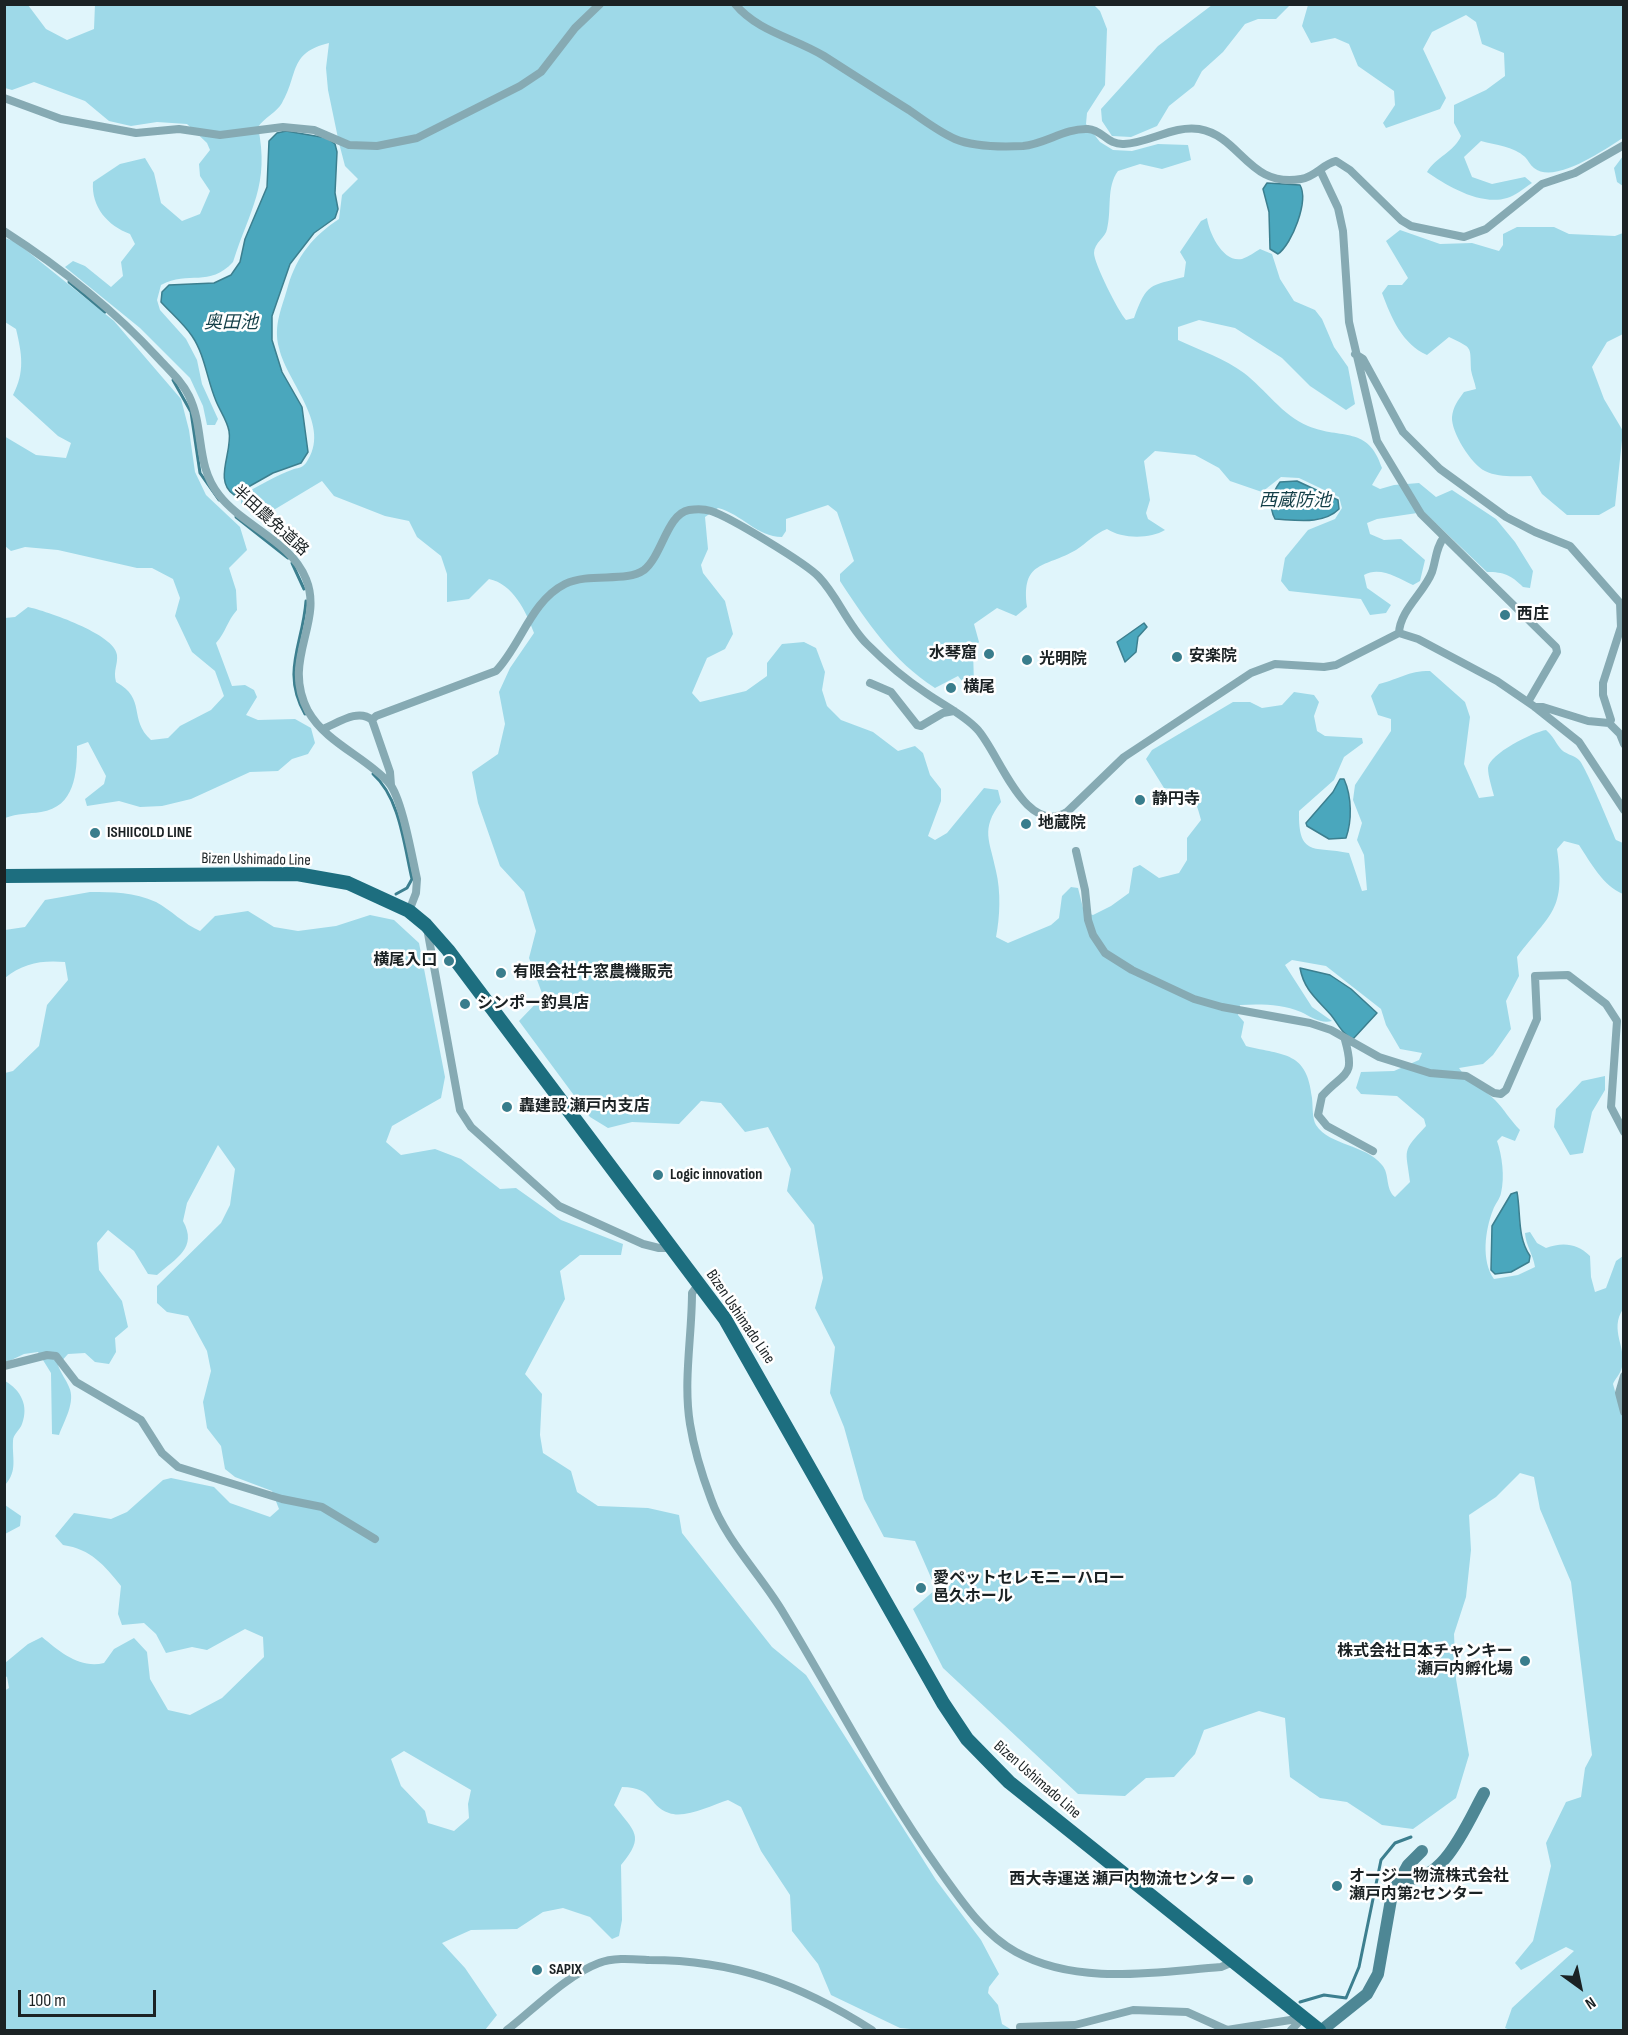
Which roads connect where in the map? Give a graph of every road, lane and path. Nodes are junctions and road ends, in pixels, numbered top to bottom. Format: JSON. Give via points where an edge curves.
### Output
{"nodes":[{"id":1,"x":600,"y":4,"type":"edge"},
{"id":2,"x":735,"y":4,"type":"edge"},
{"id":3,"x":4,"y":98,"type":"edge"},
{"id":4,"x":1623,"y":145,"type":"edge"},
{"id":5,"x":1320,"y":170,"type":"junction"},
{"id":6,"x":4,"y":231,"type":"edge"},
{"id":7,"x":1355,"y":354,"type":"junction"},
{"id":8,"x":1444,"y":537,"type":"junction"},
{"id":9,"x":1399,"y":633,"type":"junction"},
{"id":10,"x":870,"y":683,"type":"dead end"},
{"id":11,"x":1532,"y":705,"type":"junction"},
{"id":12,"x":954,"y":711,"type":"junction"},
{"id":13,"x":372,"y":720,"type":"junction"},
{"id":14,"x":1609,"y":723,"type":"junction"},
{"id":15,"x":323,"y":729,"type":"junction"},
{"id":16,"x":1623,"y":744,"type":"edge"},
{"id":17,"x":391,"y":785,"type":"junction"},
{"id":18,"x":1623,"y":810,"type":"edge"},
{"id":19,"x":1076,"y":851,"type":"dead end"},
{"id":20,"x":4,"y":876,"type":"edge"},
{"id":21,"x":409,"y":911,"type":"junction"},
{"id":22,"x":426,"y":925,"type":"junction"},
{"id":23,"x":1345,"y":1040,"type":"junction"},
{"id":24,"x":1623,"y":1132,"type":"edge"},
{"id":25,"x":1373,"y":1150,"type":"dead end"},
{"id":26,"x":671,"y":1248,"type":"junction"},
{"id":27,"x":699,"y":1284,"type":"junction"},
{"id":28,"x":4,"y":1366,"type":"edge"},
{"id":29,"x":1623,"y":1376,"type":"edge"},
{"id":30,"x":1623,"y":1412,"type":"edge"},
{"id":31,"x":375,"y":1539,"type":"dead end"},
{"id":32,"x":1484,"y":1793,"type":"dead end"},
{"id":33,"x":1422,"y":1851,"type":"dead end"},
{"id":34,"x":1399,"y":1878,"type":"junction"},
{"id":35,"x":1233,"y":1962,"type":"junction"},
{"id":36,"x":1303,"y":2018,"type":"junction"},
{"id":37,"x":1020,"y":2027,"type":"dead end"},
{"id":38,"x":507,"y":2031,"type":"edge"},
{"id":39,"x":872,"y":2031,"type":"edge"},
{"id":40,"x":1291,"y":2031,"type":"edge"},
{"id":41,"x":1321,"y":2031,"type":"edge"}],
"edges":[{"from":1,"to":3,"type":"street","via":[[574,28],[541,72],[520,86],[417,138],[377,146],[349,145],[314,130],[283,127],[220,135],[179,129],[136,133],[61,119]]},
{"from":2,"to":5,"type":"street","via":[[752,21],[810,47],[956,139],[1024,146],[1072,130],[1089,129],[1100,132],[1114,144],[1126,144],[1199,129],[1228,144],[1266,177],[1298,180]]},
{"from":4,"to":5,"type":"street","via":[[1575,173],[1542,184],[1486,229],[1464,237],[1411,226],[1336,161]]},
{"from":5,"to":7,"type":"street","via":[[1338,208],[1343,231]]},
{"from":6,"to":15,"type":"street","name":"半田農免道路","via":[[55,266],[132,330],[179,381],[195,411],[201,453],[211,484],[246,522],[294,559],[306,577],[311,595],[299,659],[300,687],[309,712]]},
{"from":7,"to":8,"type":"street","via":[[1377,441],[1416,507]]},
{"from":7,"to":14,"type":"street","via":[[1363,359],[1403,432],[1440,469],[1506,517],[1570,546],[1620,603],[1621,627],[1603,683]]},
{"from":8,"to":9,"type":"street","via":[[1432,572],[1412,602]]},
{"from":8,"to":11,"type":"street","via":[[1556,647]]},
{"from":9,"to":11,"type":"street","via":[[1497,681]]},
{"from":9,"to":12,"type":"street","via":[[1336,665],[1275,664],[1251,673],[1124,757],[1067,812],[1053,819],[1041,815],[1014,789],[978,730]]},
{"from":10,"to":12,"type":"street","via":[[891,692],[921,726]]},
{"from":11,"to":14,"type":"street"},
{"from":11,"to":18,"type":"street","via":[[1579,742]]},
{"from":12,"to":13,"type":"street","via":[[914,685],[866,644],[823,582],[807,567],[735,523],[700,510],[680,514],[645,569],[624,576],[580,578],[552,592],[540,603],[496,671],[397,706]]},
{"from":13,"to":15,"type":"street","via":[[357,715]]},
{"from":13,"to":17,"type":"street"},
{"from":14,"to":16,"type":"street","via":[[1620,734]]},
{"from":15,"to":17,"type":"street","name":"半田農免道路"},
{"from":17,"to":21,"type":"street","via":[[417,879]]},
{"from":19,"to":23,"type":"street","via":[[1088,920],[1105,953],[1194,999],[1310,1023]]},
{"from":20,"to":21,"type":"main road","name":"Bizen Ushimado Line","via":[[297,874],[348,883]]},
{"from":21,"to":22,"type":"main road","name":"Bizen Ushimado Line"},
{"from":22,"to":26,"type":"main road","name":"Bizen Ushimado Line"},
{"from":22,"to":26,"type":"street","via":[[460,1110],[471,1127],[559,1206],[642,1244]]},
{"from":23,"to":24,"type":"street","via":[[1404,1066],[1439,1075],[1466,1076],[1501,1094],[1537,1019],[1534,976],[1568,975],[1606,1005],[1617,1021],[1611,1107]]},
{"from":23,"to":25,"type":"street","via":[[1349,1069],[1322,1096],[1318,1115],[1327,1126]]},
{"from":26,"to":27,"type":"main road","name":"Bizen Ushimado Line"},
{"from":27,"to":35,"type":"main road","name":"Bizen Ushimado Line","via":[[757,1371],[943,1703],[968,1739],[1009,1782]]},
{"from":27,"to":35,"type":"street","via":[[692,1293],[687,1392],[690,1424],[711,1501],[780,1607],[892,1799],[958,1896],[991,1934],[1016,1952],[1070,1970],[1140,1973],[1221,1967]]},
{"from":28,"to":31,"type":"street","via":[[56,1356],[76,1382],[141,1420],[162,1453],[178,1467],[322,1507]]},
{"from":29,"to":30,"type":"street","via":[[1619,1393]]},
{"from":32,"to":34,"type":"street","via":[[1444,1862],[1423,1876]]},
{"from":33,"to":34,"type":"street"},
{"from":34,"to":41,"type":"street","via":[[1392,1894],[1378,1974],[1367,1994]]},
{"from":35,"to":36,"type":"main road","name":"Bizen Ushimado Line"},
{"from":36,"to":37,"type":"street","via":[[1227,2030],[1186,2012],[1133,2010],[1075,2025]]},
{"from":36,"to":40,"type":"street"},
{"from":36,"to":41,"type":"main road","name":"Bizen Ushimado Line"},
{"from":38,"to":39,"type":"street","via":[[584,1970],[601,1962],[656,1959],[709,1962],[769,1978]]}]}
